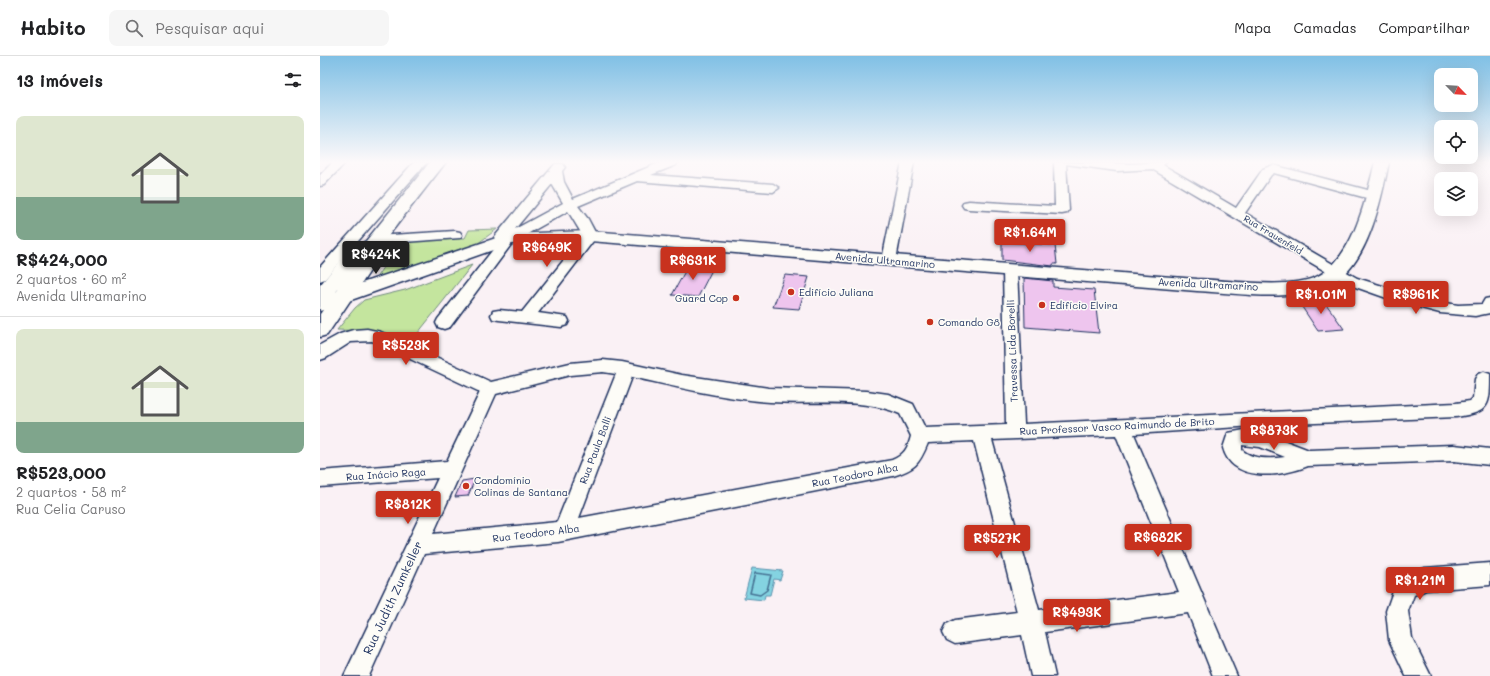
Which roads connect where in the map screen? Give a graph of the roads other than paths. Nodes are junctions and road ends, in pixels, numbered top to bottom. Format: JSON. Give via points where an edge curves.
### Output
{"nodes":[{"id":1,"x":395,"y":191,"type":"edge"},
{"id":2,"x":414,"y":191,"type":"edge"},
{"id":3,"x":541,"y":191,"type":"edge"},
{"id":4,"x":561,"y":191,"type":"edge"},
{"id":5,"x":600,"y":191,"type":"edge"},
{"id":6,"x":902,"y":191,"type":"edge"},
{"id":7,"x":1061,"y":191,"type":"edge"},
{"id":8,"x":1200,"y":191,"type":"edge"},
{"id":9,"x":1254,"y":191,"type":"edge"},
{"id":10,"x":1356,"y":191,"type":"edge"},
{"id":11,"x":1375,"y":191,"type":"edge"},
{"id":12,"x":1374,"y":196,"type":"junction"},
{"id":13,"x":569,"y":205,"type":"junction"},
{"id":14,"x":968,"y":205,"type":"dead end"},
{"id":15,"x":1238,"y":214,"type":"junction"},
{"id":16,"x":455,"y":235,"type":"dead end"},
{"id":17,"x":590,"y":236,"type":"junction"},
{"id":18,"x":503,"y":241,"type":"junction"},
{"id":19,"x":373,"y":242,"type":"junction"},
{"id":20,"x":889,"y":260,"type":"junction"},
{"id":21,"x":1010,"y":270,"type":"junction"},
{"id":22,"x":1335,"y":272,"type":"junction"},
{"id":23,"x":320,"y":276,"type":"edge"},
{"id":24,"x":344,"y":296,"type":"junction"},
{"id":25,"x":320,"y":298,"type":"edge"},
{"id":26,"x":1490,"y":303,"type":"edge"},
{"id":27,"x":320,"y":304,"type":"edge"},
{"id":28,"x":499,"y":315,"type":"dead end"},
{"id":29,"x":527,"y":317,"type":"junction"},
{"id":30,"x":562,"y":321,"type":"dead end"},
{"id":31,"x":444,"y":323,"type":"dead end"},
{"id":32,"x":320,"y":330,"type":"edge"},
{"id":33,"x":320,"y":354,"type":"edge"},
{"id":34,"x":626,"y":369,"type":"junction"},
{"id":35,"x":1484,"y":379,"type":"dead end"},
{"id":36,"x":490,"y":389,"type":"junction"},
{"id":37,"x":1122,"y":427,"type":"junction"},
{"id":38,"x":1015,"y":432,"type":"junction"},
{"id":39,"x":981,"y":434,"type":"junction"},
{"id":40,"x":920,"y":436,"type":"junction"},
{"id":41,"x":1490,"y":457,"type":"edge"},
{"id":42,"x":1308,"y":458,"type":"dead end"},
{"id":43,"x":452,"y":469,"type":"junction"},
{"id":44,"x":320,"y":479,"type":"edge"},
{"id":45,"x":564,"y":531,"type":"junction"},
{"id":46,"x":417,"y":545,"type":"junction"},
{"id":47,"x":1490,"y":574,"type":"edge"},
{"id":48,"x":1194,"y":601,"type":"junction"},
{"id":49,"x":1031,"y":621,"type":"junction"},
{"id":50,"x":955,"y":632,"type":"dead end"},
{"id":51,"x":356,"y":676,"type":"edge"},
{"id":52,"x":1043,"y":676,"type":"edge"},
{"id":53,"x":1225,"y":676,"type":"edge"},
{"id":54,"x":1419,"y":676,"type":"edge"}],
"edges":[{"from":1,"to":23,"type":"street"},
{"from":2,"to":19,"type":"main road"},
{"from":3,"to":18,"type":"street"},
{"from":4,"to":13,"type":"street"},
{"from":5,"to":13,"type":"street"},
{"from":6,"to":20,"type":"street"},
{"from":7,"to":14,"type":"street","via":[[1062,210]]},
{"from":8,"to":15,"type":"street","name":"Rua Frauenfeld"},
{"from":9,"to":15,"type":"street"},
{"from":10,"to":12,"type":"street"},
{"from":11,"to":12,"type":"street","name":"Avenida Ultramarino"},
{"from":12,"to":22,"type":"street","name":"Avenida Ultramarino","via":[[1359,238],[1346,260]]},
{"from":13,"to":17,"type":"street","via":[[584,223]]},
{"from":13,"to":18,"type":"street"},
{"from":15,"to":22,"type":"street","name":"Rua Frauenfeld"},
{"from":16,"to":19,"type":"street"},
{"from":17,"to":18,"type":"street","name":"Avenida Ultramarino"},
{"from":17,"to":20,"type":"street","name":"Avenida Ultramarino"},
{"from":17,"to":29,"type":"street"},
{"from":18,"to":24,"type":"street","name":"Avenida Ultramarino"},
{"from":18,"to":31,"type":"street"},
{"from":19,"to":24,"type":"main road","via":[[373,252]]},
{"from":19,"to":25,"type":"main road","via":[[357,253]]},
{"from":20,"to":21,"type":"street","name":"Avenida Ultramarino"},
{"from":21,"to":22,"type":"street","name":"Avenida Ultramarino","via":[[1292,288],[1324,280]]},
{"from":21,"to":38,"type":"street","name":"Travessa Lida Borelli"},
{"from":22,"to":26,"type":"street","name":"Rua Frauenfeld","via":[[1383,292],[1463,311],[1480,311],[1488,308]]},
{"from":24,"to":27,"type":"street","name":"Avenida Ultramarino"},
{"from":24,"to":32,"type":"main road"},
{"from":28,"to":29,"type":"street"},
{"from":29,"to":30,"type":"street"},
{"from":33,"to":36,"type":"street","via":[[342,339],[366,334]]},
{"from":34,"to":36,"type":"street","via":[[589,366],[554,372]]},
{"from":34,"to":40,"type":"street","via":[[682,382],[769,395],[888,401],[907,409]]},
{"from":34,"to":45,"type":"street","name":"Rua Paula Balli"},
{"from":35,"to":37,"type":"street","name":"Rua Professor Vasco Raimundo de Brito","via":[[1484,398],[1480,404],[1470,409]]},
{"from":36,"to":43,"type":"street","name":"Rua Judith Zumkeller"},
{"from":37,"to":38,"type":"street","name":"Rua Professor Vasco Raimundo de Brito"},
{"from":37,"to":48,"type":"street"},
{"from":38,"to":39,"type":"street","name":"Rua Professor Vasco Raimundo de Brito"},
{"from":39,"to":40,"type":"street","name":"Rua Professor Vasco Raimundo de Brito"},
{"from":39,"to":49,"type":"street"},
{"from":40,"to":45,"type":"street","name":"Rua Teodoro Alba","via":[[912,457],[899,467]]},
{"from":41,"to":42,"type":"street","via":[[1454,453]]},
{"from":43,"to":44,"type":"street","name":"Rua Inácio Raga"},
{"from":43,"to":46,"type":"street","name":"Rua Judith Zumkeller"},
{"from":45,"to":46,"type":"street","name":"Rua Teodoro Alba"},
{"from":46,"to":51,"type":"street","name":"Rua Judith Zumkeller"},
{"from":47,"to":54,"type":"street","via":[[1425,579],[1406,588],[1397,611],[1401,640]]},
{"from":48,"to":49,"type":"street"},
{"from":48,"to":53,"type":"street"},
{"from":49,"to":50,"type":"street"},
{"from":49,"to":52,"type":"street"}]}
